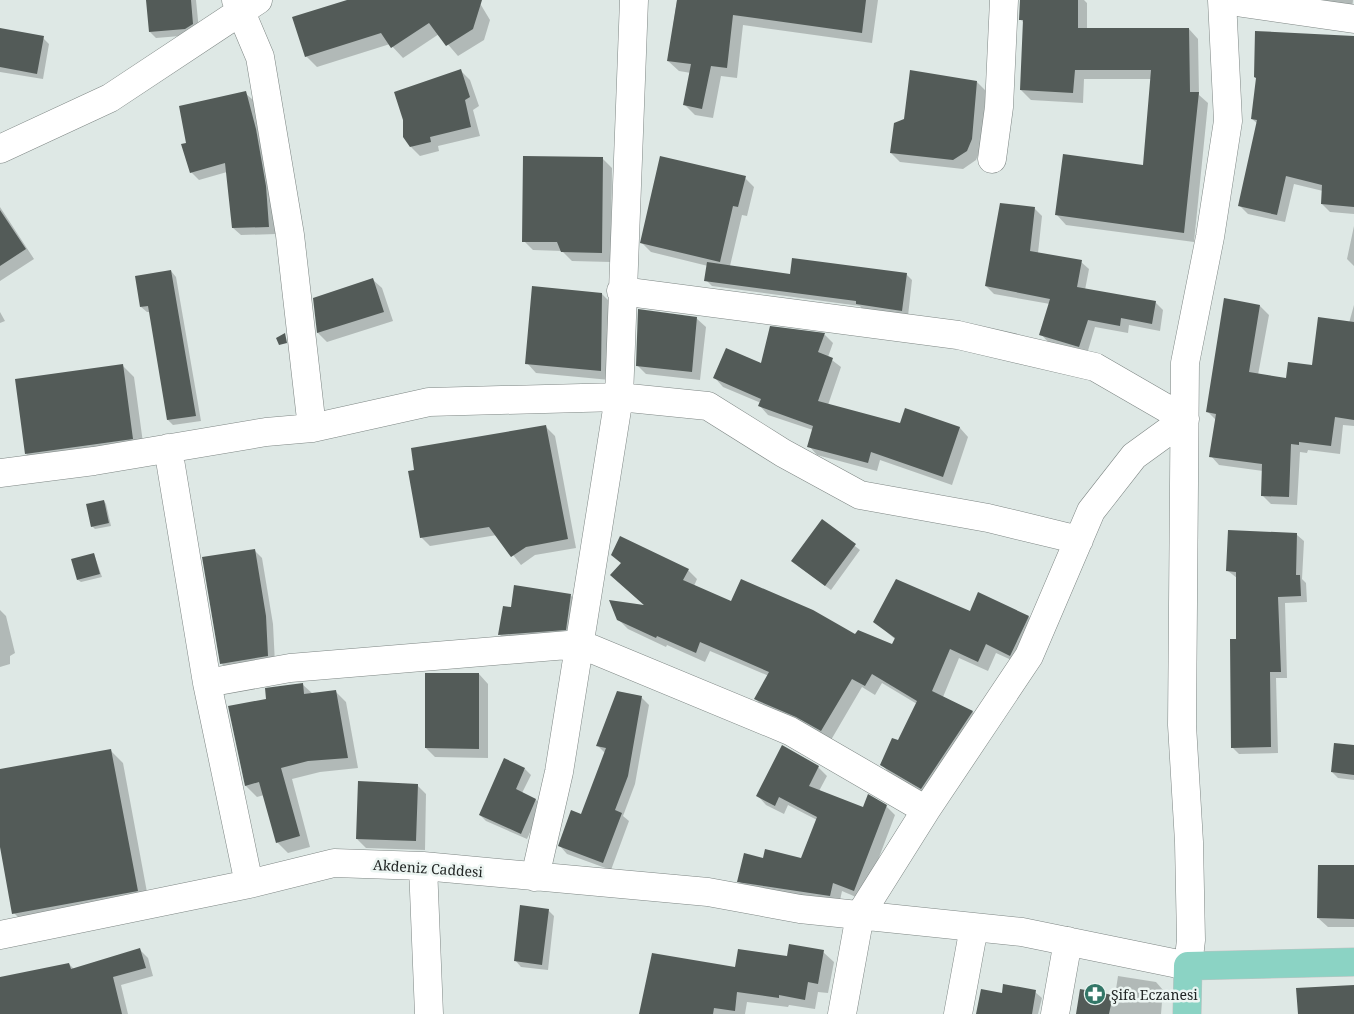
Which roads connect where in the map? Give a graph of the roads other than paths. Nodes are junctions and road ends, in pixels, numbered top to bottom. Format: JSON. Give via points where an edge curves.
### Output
{"nodes":[{"id":1,"x":634,"y":0,"type":"edge"},
{"id":2,"x":1004,"y":0,"type":"edge"},
{"id":3,"x":1222,"y":0,"type":"edge"},
{"id":4,"x":245,"y":4,"type":"edge"},
{"id":5,"x":1354,"y":19,"type":"edge"},
{"id":6,"x":0,"y":149,"type":"edge"},
{"id":7,"x":992,"y":159,"type":"dead end"},
{"id":8,"x":621,"y":291,"type":"junction"},
{"id":9,"x":619,"y":397,"type":"junction"},
{"id":10,"x":1185,"y":419,"type":"junction"},
{"id":11,"x":312,"y":428,"type":"junction"},
{"id":12,"x":168,"y":448,"type":"junction"},
{"id":13,"x":0,"y":473,"type":"edge"},
{"id":14,"x":1078,"y":540,"type":"junction"},
{"id":15,"x":580,"y":644,"type":"junction"},
{"id":16,"x":207,"y":683,"type":"junction"},
{"id":17,"x":926,"y":810,"type":"junction"},
{"id":18,"x":423,"y":866,"type":"junction"},
{"id":19,"x":535,"y":877,"type":"junction"},
{"id":20,"x":249,"y":884,"type":"junction"},
{"id":21,"x":860,"y":915,"type":"junction"},
{"id":22,"x":974,"y":927,"type":"junction"},
{"id":23,"x":0,"y":935,"type":"edge"},
{"id":24,"x":1068,"y":941,"type":"junction"},
{"id":25,"x":1354,"y":962,"type":"edge"},
{"id":26,"x":1188,"y":966,"type":"junction"},
{"id":27,"x":429,"y":1014,"type":"edge"},
{"id":28,"x":842,"y":1014,"type":"edge"},
{"id":29,"x":958,"y":1014,"type":"edge"},
{"id":30,"x":1055,"y":1014,"type":"edge"},
{"id":31,"x":1187,"y":1014,"type":"edge"}],
"edges":[{"from":1,"to":8,"type":"street"},
{"from":2,"to":7,"type":"street","via":[[999,107]]},
{"from":3,"to":5,"type":"street"},
{"from":3,"to":10,"type":"street","via":[[1228,121],[1210,237],[1185,363]]},
{"from":4,"to":6,"type":"street","via":[[110,98]]},
{"from":4,"to":11,"type":"street","via":[[260,56],[290,234]]},
{"from":8,"to":9,"type":"street"},
{"from":8,"to":10,"type":"street","via":[[958,335],[1094,367]]},
{"from":9,"to":11,"type":"street","via":[[429,402]]},
{"from":9,"to":14,"type":"street","via":[[708,406],[783,453],[860,495],[988,518]]},
{"from":9,"to":15,"type":"street"},
{"from":10,"to":14,"type":"street","via":[[1134,456],[1091,511]]},
{"from":10,"to":26,"type":"street","via":[[1182,725],[1189,842],[1191,940]]},
{"from":11,"to":12,"type":"street"},
{"from":12,"to":13,"type":"street"},
{"from":12,"to":16,"type":"street"},
{"from":14,"to":17,"type":"street","via":[[1029,656]]},
{"from":15,"to":16,"type":"street","via":[[290,668]]},
{"from":15,"to":17,"type":"street","via":[[790,731]]},
{"from":15,"to":19,"type":"street","via":[[559,772]]},
{"from":16,"to":20,"type":"street"},
{"from":17,"to":21,"type":"street"},
{"from":18,"to":19,"type":"street","name":"Akdeniz Caddesi"},
{"from":18,"to":20,"type":"street","name":"Akdeniz Caddesi","via":[[334,863]]},
{"from":18,"to":27,"type":"street"},
{"from":19,"to":21,"type":"street","name":"Akdeniz Caddesi","via":[[708,892],[800,909]]},
{"from":20,"to":23,"type":"street","name":"Akdeniz Caddesi"},
{"from":21,"to":22,"type":"street","name":"Akdeniz Caddesi"},
{"from":21,"to":28,"type":"street"},
{"from":22,"to":24,"type":"street","name":"Akdeniz Caddesi"},
{"from":22,"to":29,"type":"street"},
{"from":24,"to":26,"type":"street","name":"Akdeniz Caddesi"},
{"from":24,"to":30,"type":"street"},
{"from":25,"to":26,"type":"main road"},
{"from":26,"to":31,"type":"main road"}]}
